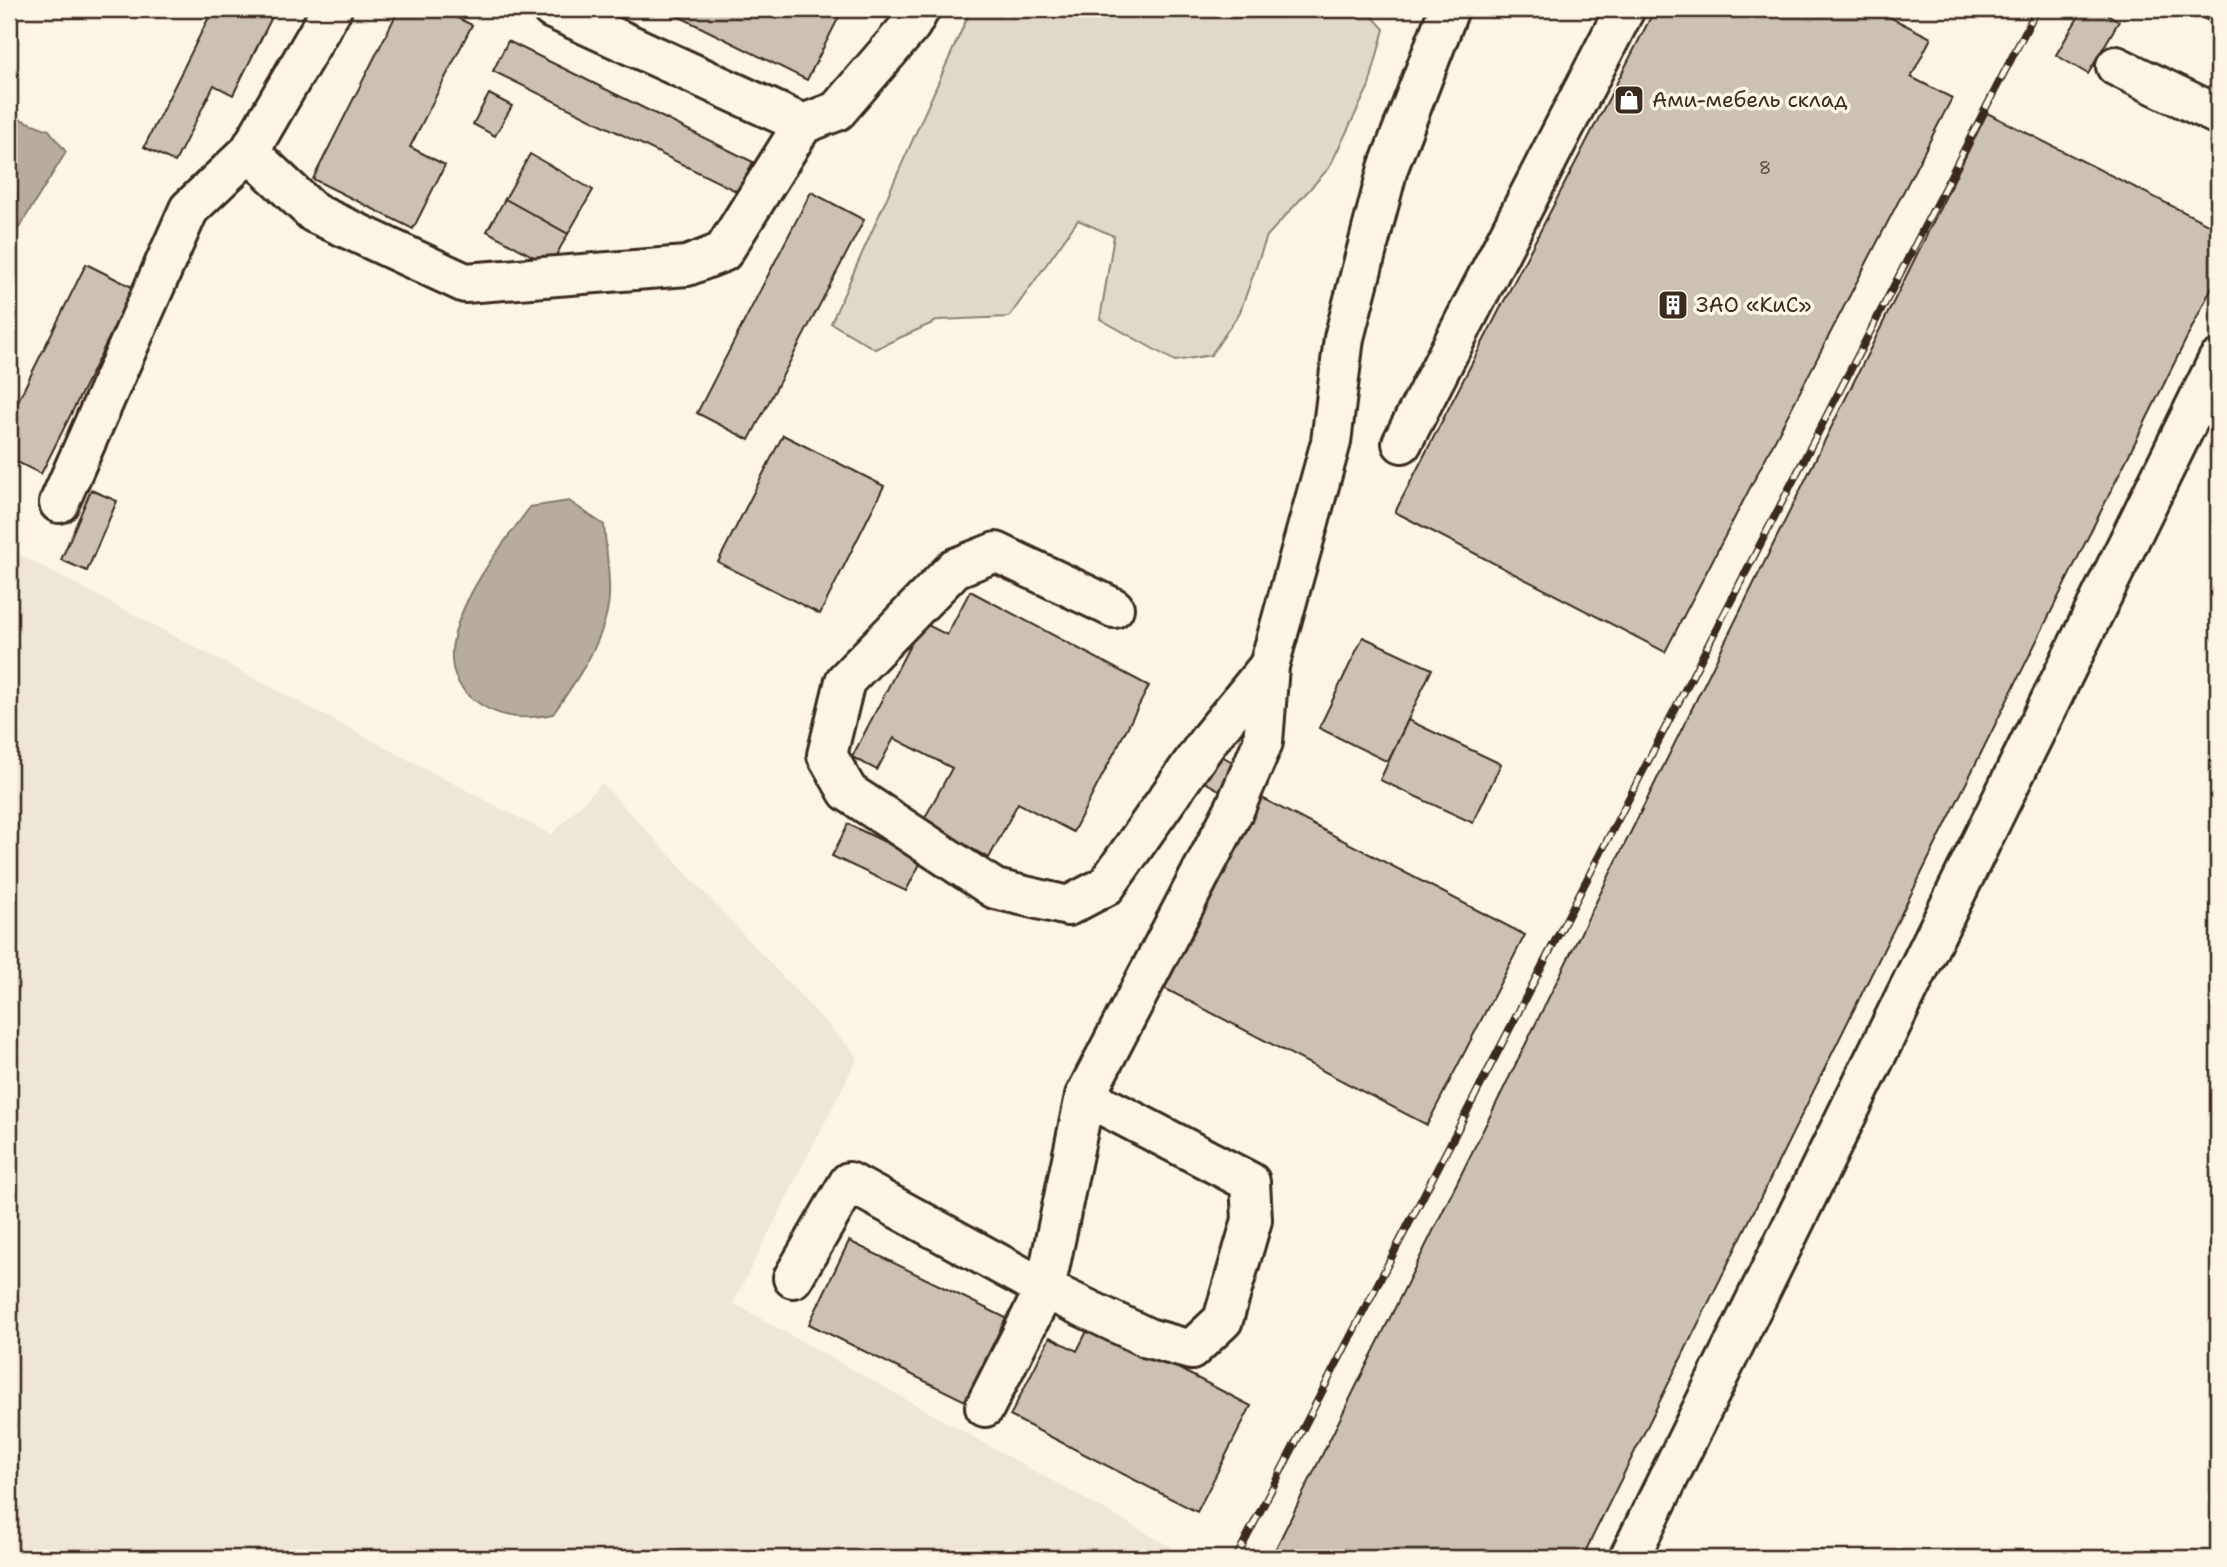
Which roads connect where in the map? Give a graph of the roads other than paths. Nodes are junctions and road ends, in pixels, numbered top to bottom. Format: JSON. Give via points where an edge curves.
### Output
{"nodes":[{"id":1,"x":332,"y":9,"type":"edge"},
{"id":2,"x":552,"y":9,"type":"edge"},
{"id":3,"x":920,"y":9,"type":"edge"},
{"id":4,"x":1448,"y":9,"type":"edge"},
{"id":5,"x":1625,"y":9,"type":"edge"},
{"id":6,"x":2116,"y":66,"type":"dead end"},
{"id":7,"x":2218,"y":115,"type":"edge"},
{"id":8,"x":803,"y":124,"type":"junction"},
{"id":9,"x":249,"y":152,"type":"junction"},
{"id":10,"x":2218,"y":360,"type":"edge"},
{"id":11,"x":1402,"y":443,"type":"dead end"},
{"id":12,"x":59,"y":503,"type":"dead end"},
{"id":13,"x":1114,"y":608,"type":"dead end"},
{"id":14,"x":1269,"y":666,"type":"junction"},
{"id":15,"x":1085,"y":1096,"type":"junction"},
{"id":16,"x":793,"y":1278,"type":"dead end"},
{"id":17,"x":1045,"y":1289,"type":"junction"},
{"id":18,"x":985,"y":1407,"type":"dead end"},
{"id":19,"x":1629,"y":1558,"type":"edge"}],
"edges":[{"from":1,"to":9,"type":"lane"},
{"from":2,"to":8,"type":"lane"},
{"from":3,"to":8,"type":"lane","via":[[836,111]]},
{"from":4,"to":14,"type":"lane","via":[[1388,168],[1344,338],[1331,442]]},
{"from":5,"to":11,"type":"lane"},
{"from":6,"to":7,"type":"lane"},
{"from":8,"to":9,"type":"lane","via":[[723,252],[687,266],[464,283],[314,213]]},
{"from":9,"to":12,"type":"lane","via":[[189,209]]},
{"from":10,"to":19,"type":"lane"},
{"from":13,"to":14,"type":"lane","via":[[996,552],[955,568],[845,681],[827,755],[848,792],[995,889],[1068,906],[1107,886],[1211,737]]},
{"from":14,"to":15,"type":"lane","via":[[1263,741],[1235,808]]},
{"from":15,"to":17,"type":"lane"},
{"from":15,"to":17,"type":"lane","via":[[1250,1182],[1252,1220],[1223,1320],[1191,1350],[1148,1338]]},
{"from":16,"to":17,"type":"lane","via":[[849,1182]]},
{"from":17,"to":18,"type":"lane"}]}
